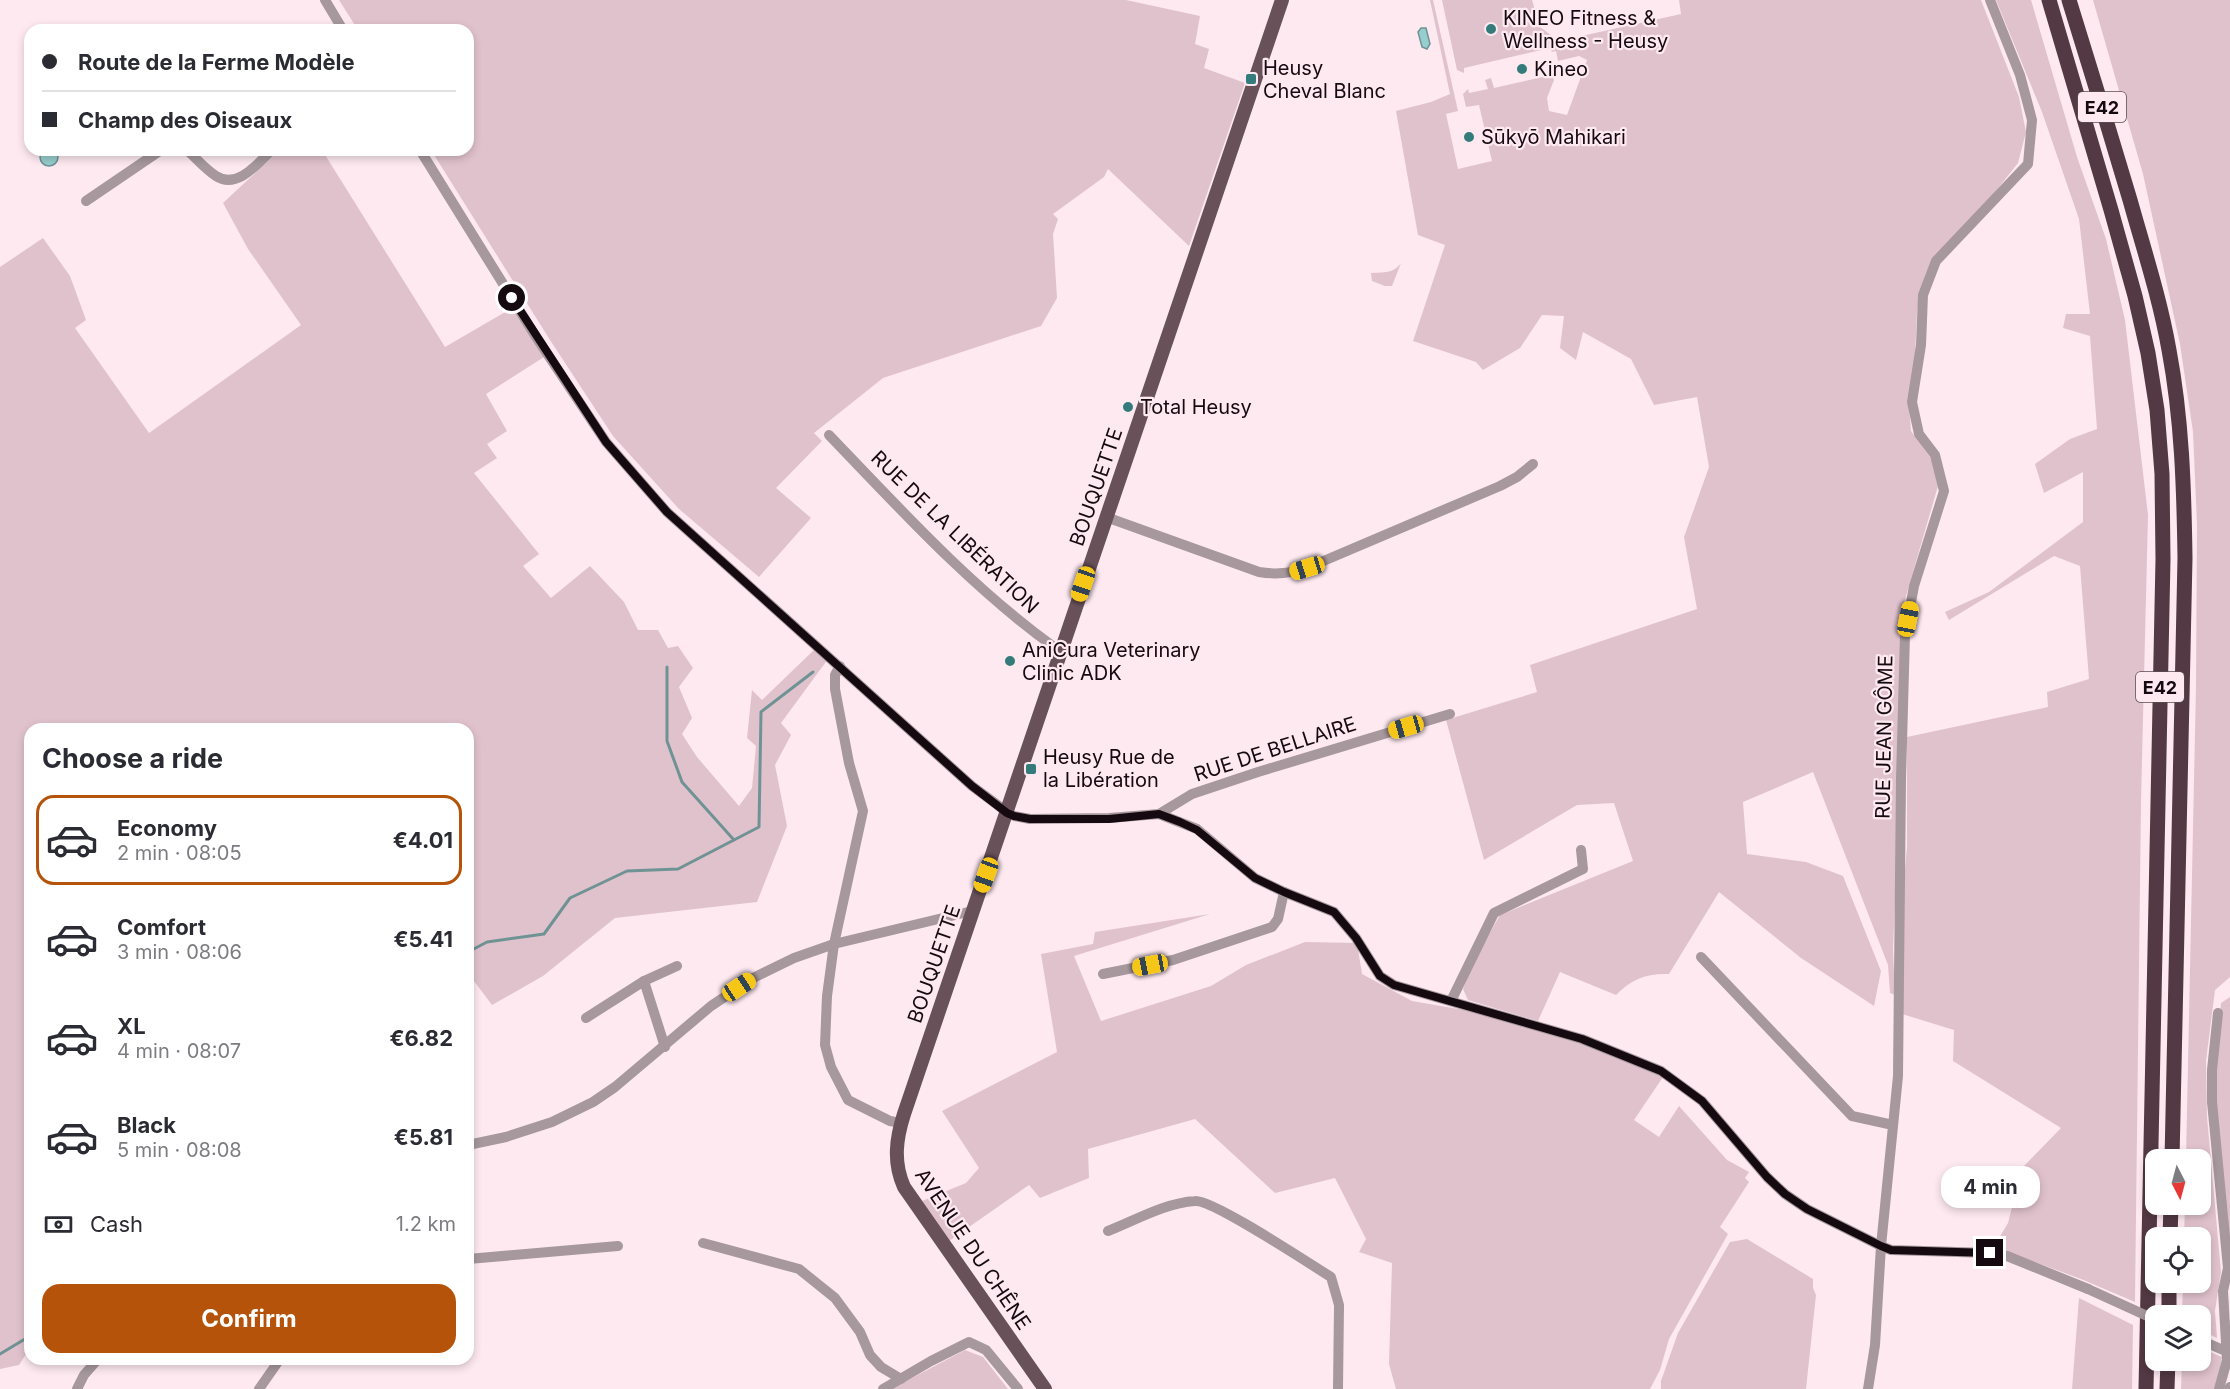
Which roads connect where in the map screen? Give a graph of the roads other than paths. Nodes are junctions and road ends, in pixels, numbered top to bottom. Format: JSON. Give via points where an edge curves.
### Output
{"nodes":[{"id":1,"x":325,"y":0,"type":"edge"},
{"id":2,"x":1282,"y":0,"type":"edge"},
{"id":3,"x":1990,"y":0,"type":"edge"},
{"id":4,"x":2049,"y":0,"type":"edge"},
{"id":5,"x":2069,"y":0,"type":"edge"},
{"id":6,"x":2078,"y":0,"type":"edge"},
{"id":7,"x":339,"y":24,"type":"edge"},
{"id":8,"x":152,"y":156,"type":"edge"},
{"id":9,"x":193,"y":156,"type":"edge"},
{"id":10,"x":266,"y":156,"type":"edge"},
{"id":11,"x":424,"y":156,"type":"edge"},
{"id":12,"x":86,"y":201,"type":"dead end"},
{"id":13,"x":2134,"y":214,"type":"junction"},
{"id":14,"x":829,"y":435,"type":"dead end"},
{"id":15,"x":1533,"y":464,"type":"dead end"},
{"id":16,"x":1106,"y":517,"type":"junction"},
{"id":17,"x":1061,"y":650,"type":"junction"},
{"id":18,"x":840,"y":666,"type":"junction"},
{"id":19,"x":1450,"y":714,"type":"dead end"},
{"id":20,"x":1007,"y":813,"type":"junction"},
{"id":21,"x":1159,"y":814,"type":"junction"},
{"id":22,"x":1581,"y":850,"type":"dead end"},
{"id":23,"x":1284,"y":892,"type":"junction"},
{"id":24,"x":972,"y":911,"type":"junction"},
{"id":25,"x":834,"y":944,"type":"junction"},
{"id":26,"x":1701,"y":957,"type":"dead end"},
{"id":27,"x":677,"y":966,"type":"dead end"},
{"id":28,"x":1103,"y":974,"type":"dead end"},
{"id":29,"x":644,"y":981,"type":"junction"},
{"id":30,"x":1451,"y":1001,"type":"junction"},
{"id":31,"x":2218,"y":1013,"type":"dead end"},
{"id":32,"x":586,"y":1018,"type":"dead end"},
{"id":33,"x":665,"y":1047,"type":"junction"},
{"id":34,"x":901,"y":1123,"type":"junction"},
{"id":35,"x":1893,"y":1125,"type":"junction"},
{"id":36,"x":474,"y":1144,"type":"edge"},
{"id":37,"x":2172,"y":1149,"type":"edge"},
{"id":38,"x":1108,"y":1232,"type":"dead end"},
{"id":39,"x":703,"y":1243,"type":"dead end"},
{"id":40,"x":618,"y":1246,"type":"dead end"},
{"id":41,"x":1881,"y":1246,"type":"junction"},
{"id":42,"x":474,"y":1258,"type":"edge"},
{"id":43,"x":2145,"y":1315,"type":"edge"},
{"id":44,"x":2224,"y":1350,"type":"edge"},
{"id":45,"x":93,"y":1365,"type":"edge"},
{"id":46,"x":276,"y":1365,"type":"edge"},
{"id":47,"x":2168,"y":1371,"type":"edge"},
{"id":48,"x":901,"y":1379,"type":"junction"},
{"id":49,"x":76,"y":1389,"type":"edge"},
{"id":50,"x":259,"y":1389,"type":"edge"},
{"id":51,"x":883,"y":1389,"type":"edge"},
{"id":52,"x":1018,"y":1389,"type":"edge"},
{"id":53,"x":1045,"y":1389,"type":"edge"},
{"id":54,"x":1338,"y":1389,"type":"edge"},
{"id":55,"x":1868,"y":1389,"type":"edge"},
{"id":56,"x":2146,"y":1389,"type":"edge"},
{"id":57,"x":2167,"y":1389,"type":"edge"},
{"id":58,"x":2219,"y":1389,"type":"edge"}],
"edges":[{"from":1,"to":7,"type":"street"},
{"from":2,"to":16,"type":"main road","name":"BOUQUETTE"},
{"from":3,"to":35,"type":"street","name":"RUE JEAN GÔME","via":[[2020,75],[2032,120],[2028,164],[1936,261],[1923,295],[1921,345],[1912,402],[1919,434],[1935,455],[1944,490],[1914,586],[1905,635],[1898,1076]]},
{"from":4,"to":56,"type":"highway","number":"E42","via":[[2135,296],[2157,410],[2162,474]]},
{"from":5,"to":13,"type":"highway","number":"E42"},
{"from":6,"to":13,"type":"highway"},
{"from":8,"to":12,"type":"street"},
{"from":9,"to":10,"type":"street","via":[[217,178],[228,180],[243,177]]},
{"from":11,"to":18,"type":"street","via":[[606,442],[667,512]]},
{"from":13,"to":37,"type":"highway","number":"E42","via":[[2169,350],[2183,474],[2185,570]]},
{"from":14,"to":17,"type":"street","name":"RUE DE LA LIBÉRATION","via":[[1004,609]]},
{"from":15,"to":16,"type":"street","via":[[1500,486],[1307,568],[1276,575]]},
{"from":16,"to":17,"type":"main road","name":"BOUQUETTE"},
{"from":17,"to":20,"type":"main road","name":"BOUQUETTE"},
{"from":18,"to":20,"type":"street"},
{"from":18,"to":25,"type":"street","via":[[835,689],[863,811]]},
{"from":19,"to":21,"type":"street","name":"RUE DE BELLAIRE","via":[[1192,794]]},
{"from":20,"to":21,"type":"street","name":"RUE DE BELLAIRE","via":[[1030,819],[1109,819]]},
{"from":20,"to":24,"type":"main road","name":"BOUQUETTE"},
{"from":21,"to":23,"type":"street","via":[[1197,830],[1255,878]]},
{"from":22,"to":30,"type":"street","via":[[1583,869],[1494,913]]},
{"from":23,"to":28,"type":"street","via":[[1278,919],[1272,927],[1173,960]]},
{"from":23,"to":30,"type":"street","via":[[1334,912],[1380,976],[1394,985]]},
{"from":24,"to":25,"type":"street"},
{"from":24,"to":34,"type":"main road","name":"BOUQUETTE"},
{"from":25,"to":33,"type":"street","via":[[753,978],[711,1006]]},
{"from":25,"to":34,"type":"street","via":[[825,1045],[831,1067],[848,1100]]},
{"from":26,"to":35,"type":"street","via":[[1852,1116]]},
{"from":27,"to":29,"type":"street"},
{"from":29,"to":32,"type":"street"},
{"from":29,"to":33,"type":"street"},
{"from":30,"to":41,"type":"street","via":[[1582,1039],[1661,1071],[1702,1101],[1785,1194]]},
{"from":31,"to":44,"type":"street","via":[[2212,1102],[2228,1268],[2223,1291]]},
{"from":33,"to":36,"type":"street","via":[[592,1102],[552,1122]]},
{"from":34,"to":53,"type":"main road","name":"AVENUE DU CHÊNE","via":[[896,1162],[904,1187]]},
{"from":35,"to":41,"type":"street","name":"RUE JEAN GÔME"},
{"from":38,"to":54,"type":"street","via":[[1167,1207],[1198,1200],[1227,1213],[1331,1277],[1340,1305]]},
{"from":39,"to":48,"type":"street","via":[[799,1269],[835,1298],[860,1332],[870,1355]]},
{"from":40,"to":42,"type":"street"},
{"from":41,"to":43,"type":"street","bridge":true,"via":[[1891,1250],[2007,1256]]},
{"from":41,"to":55,"type":"street","name":"RUE JEAN GÔME"},
{"from":44,"to":58,"type":"street","via":[[2227,1360]]},
{"from":45,"to":49,"type":"street"},
{"from":46,"to":50,"type":"street"},
{"from":47,"to":57,"type":"highway"},
{"from":48,"to":51,"type":"street"},
{"from":48,"to":52,"type":"street","via":[[969,1342],[986,1350]]}]}
